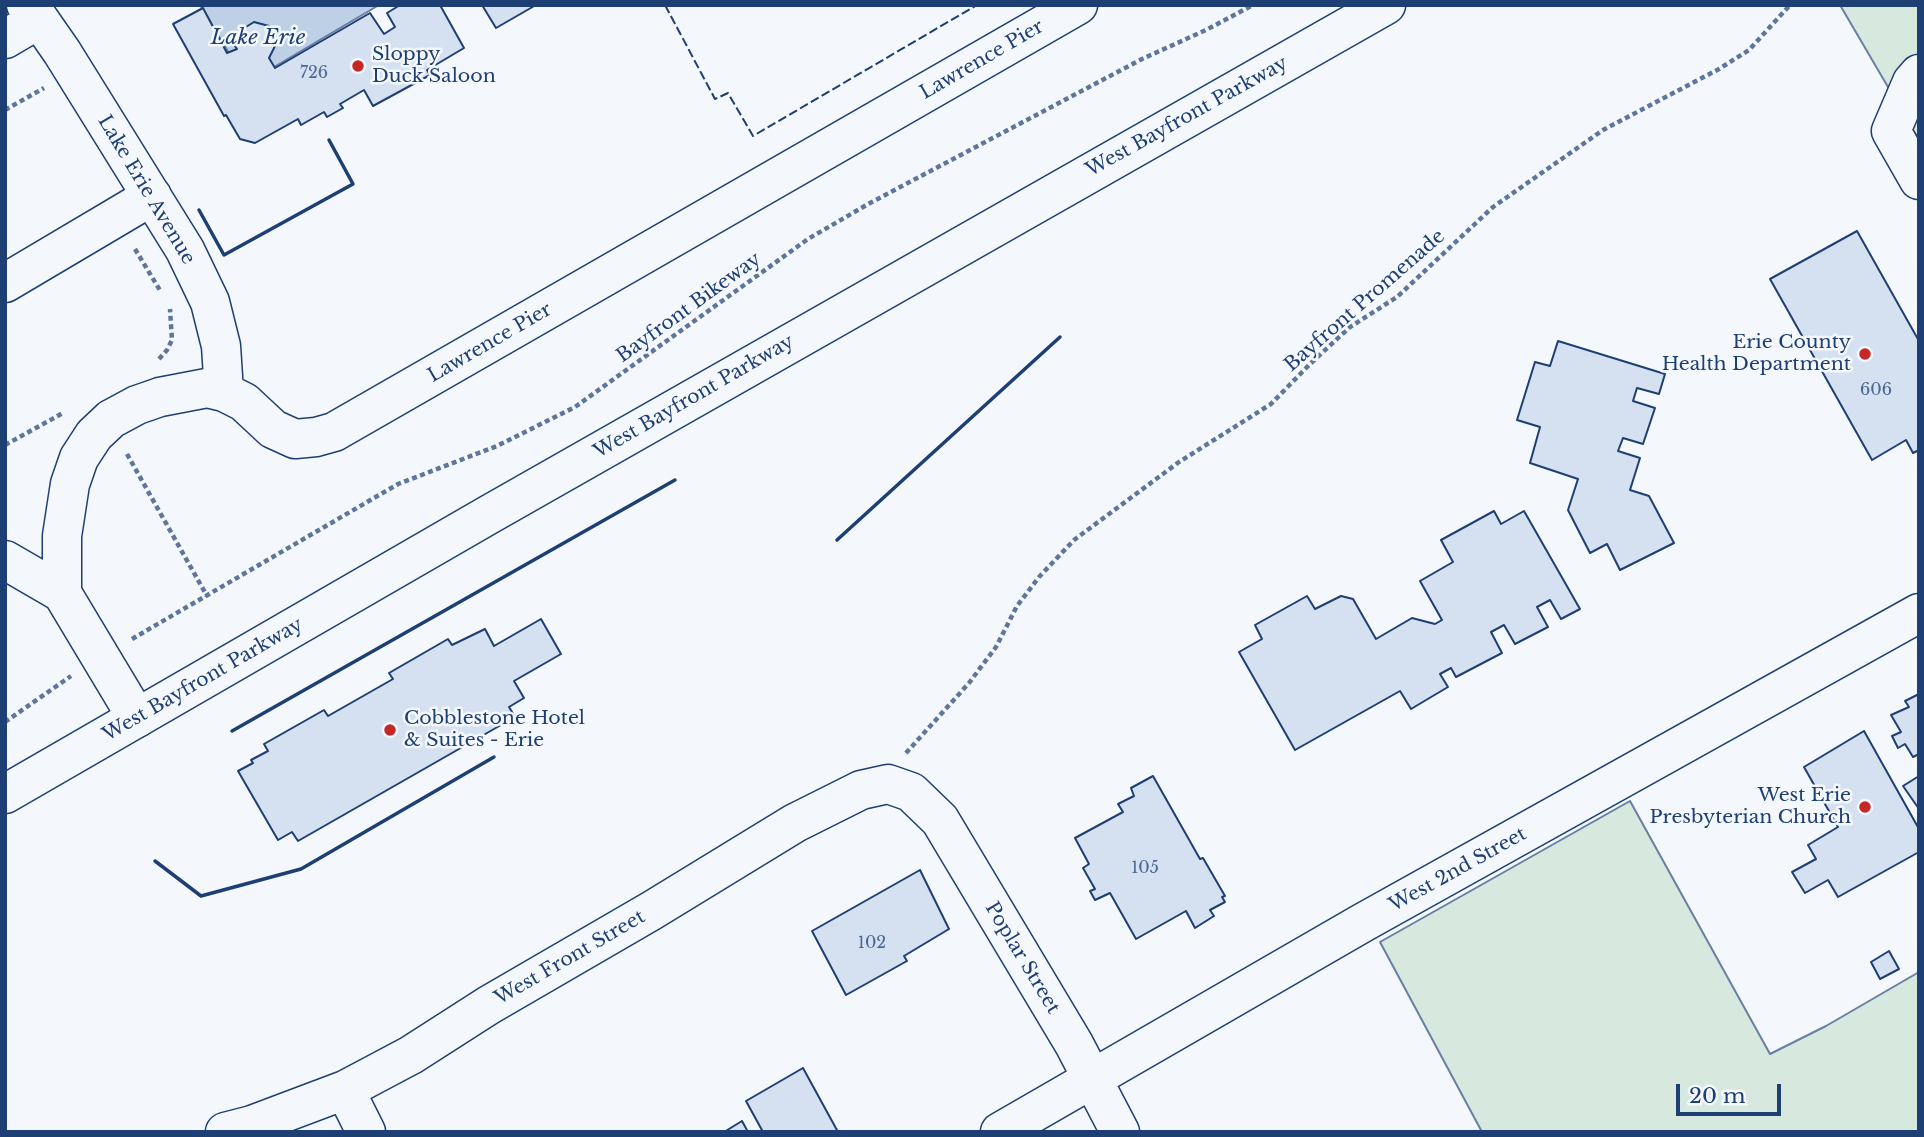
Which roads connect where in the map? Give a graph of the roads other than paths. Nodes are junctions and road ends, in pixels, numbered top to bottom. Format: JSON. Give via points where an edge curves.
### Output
{"nodes":[{"id":1,"x":1078,"y":5,"type":"edge"},
{"id":2,"x":1386,"y":5,"type":"edge"},
{"id":3,"x":33,"y":12,"type":"edge"},
{"id":4,"x":5,"y":39,"type":"edge"},
{"id":5,"x":1919,"y":74,"type":"edge"},
{"id":6,"x":1919,"y":180,"type":"edge"},
{"id":7,"x":152,"y":197,"type":"junction"},
{"id":8,"x":5,"y":283,"type":"edge"},
{"id":9,"x":224,"y":392,"type":"junction"},
{"id":10,"x":5,"y":561,"type":"edge"},
{"id":11,"x":62,"y":593,"type":"junction"},
{"id":12,"x":1919,"y":613,"type":"edge"},
{"id":13,"x":137,"y":718,"type":"junction"},
{"id":14,"x":899,"y":788,"type":"joint"},
{"id":15,"x":5,"y":794,"type":"edge"},
{"id":16,"x":1093,"y":1079,"type":"junction"},
{"id":17,"x":345,"y":1090,"type":"junction"},
{"id":18,"x":225,"y":1132,"type":"edge"},
{"id":19,"x":366,"y":1132,"type":"edge"},
{"id":20,"x":1000,"y":1132,"type":"edge"},
{"id":21,"x":1120,"y":1132,"type":"edge"}],
"edges":[{"from":1,"to":9,"type":"main road","name":"Lawrence Pier","via":[[334,432],[295,439],[273,429],[244,402]]},
{"from":2,"to":13,"type":"main road","name":"West Bayfront Parkway"},
{"from":3,"to":4,"type":"main road"},
{"from":3,"to":7,"type":"main road","name":"Lake Erie Avenue"},
{"from":5,"to":6,"type":"main road","via":[[1891,131]]},
{"from":7,"to":8,"type":"main road"},
{"from":7,"to":9,"type":"main road","name":"Lake Erie Avenue","via":[[210,302]]},
{"from":9,"to":11,"type":"main road","via":[[207,388],[160,397],[111,419],[94,435],[79,457],[70,484],[62,536]]},
{"from":10,"to":11,"type":"main road"},
{"from":11,"to":13,"type":"main road"},
{"from":12,"to":16,"type":"main road","name":"West 2nd Street","via":[[1364,922]]},
{"from":13,"to":15,"type":"main road","name":"West Bayfront Parkway"},
{"from":14,"to":16,"type":"main road","name":"Poplar Street","via":[[940,820]]},
{"from":14,"to":17,"type":"main road","name":"West Front Street","via":[[861,790],[795,823],[411,1055]]},
{"from":16,"to":20,"type":"main road","name":"West 2nd Street"},
{"from":16,"to":21,"type":"main road","name":"Poplar Street"},
{"from":17,"to":18,"type":"main road","name":"West Front Street"},
{"from":17,"to":19,"type":"main road"}]}
